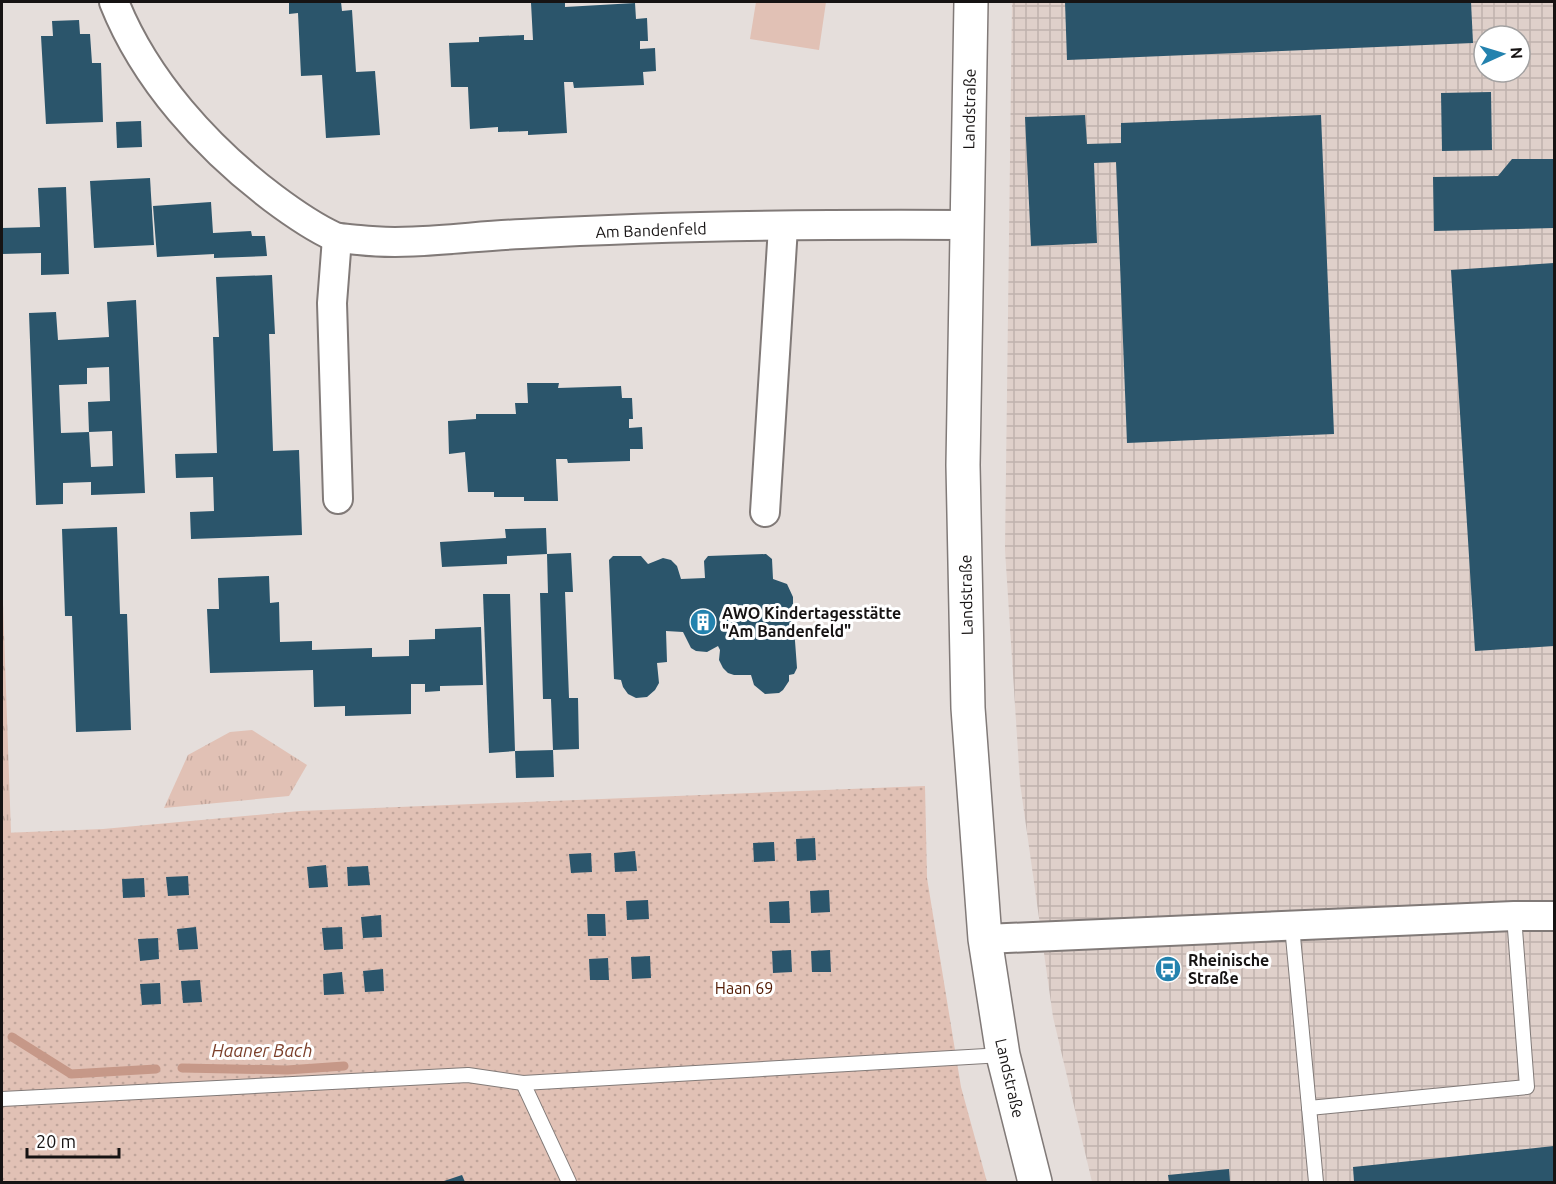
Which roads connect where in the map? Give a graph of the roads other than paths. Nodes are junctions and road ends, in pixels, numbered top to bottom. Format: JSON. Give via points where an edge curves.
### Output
{"nodes":[{"id":1,"x":114,"y":2,"type":"edge"},
{"id":2,"x":971,"y":2,"type":"edge"},
{"id":3,"x":967,"y":225,"type":"junction"},
{"id":4,"x":783,"y":227,"type":"junction"},
{"id":5,"x":337,"y":238,"type":"junction"},
{"id":6,"x":338,"y":499,"type":"dead end"},
{"id":7,"x":765,"y":512,"type":"dead end"},
{"id":8,"x":1514,"y":916,"type":"junction"},
{"id":9,"x":1554,"y":916,"type":"edge"},
{"id":10,"x":1292,"y":926,"type":"junction"},
{"id":11,"x":986,"y":939,"type":"junction"},
{"id":12,"x":1003,"y":1055,"type":"junction"},
{"id":13,"x":523,"y":1083,"type":"junction"},
{"id":14,"x":2,"y":1099,"type":"edge"},
{"id":15,"x":1309,"y":1108,"type":"junction"},
{"id":16,"x":568,"y":1182,"type":"edge"},
{"id":17,"x":1035,"y":1182,"type":"edge"},
{"id":18,"x":1316,"y":1182,"type":"edge"}],
"edges":[{"from":1,"to":5,"type":"street","name":"Am Bandenfeld","via":[[156,80],[195,127],[252,182],[297,216]]},
{"from":2,"to":3,"type":"main road","name":"Landstraße"},
{"from":3,"to":4,"type":"street","name":"Am Bandenfeld"},
{"from":3,"to":11,"type":"main road","name":"Landstraße","via":[[963,465],[968,708]]},
{"from":4,"to":5,"type":"street","name":"Am Bandenfeld","via":[[524,234],[382,243]]},
{"from":4,"to":7,"type":"street"},
{"from":5,"to":6,"type":"street","via":[[332,303]]},
{"from":8,"to":9,"type":"street"},
{"from":8,"to":10,"type":"street"},
{"from":8,"to":15,"type":"lane","via":[[1527,1087]]},
{"from":10,"to":11,"type":"street"},
{"from":10,"to":15,"type":"lane"},
{"from":11,"to":12,"type":"main road","name":"Landstraße"},
{"from":12,"to":13,"type":"lane"},
{"from":12,"to":17,"type":"main road","name":"Landstraße"},
{"from":13,"to":14,"type":"lane","via":[[468,1075]]},
{"from":13,"to":16,"type":"lane"},
{"from":15,"to":18,"type":"lane"}]}
